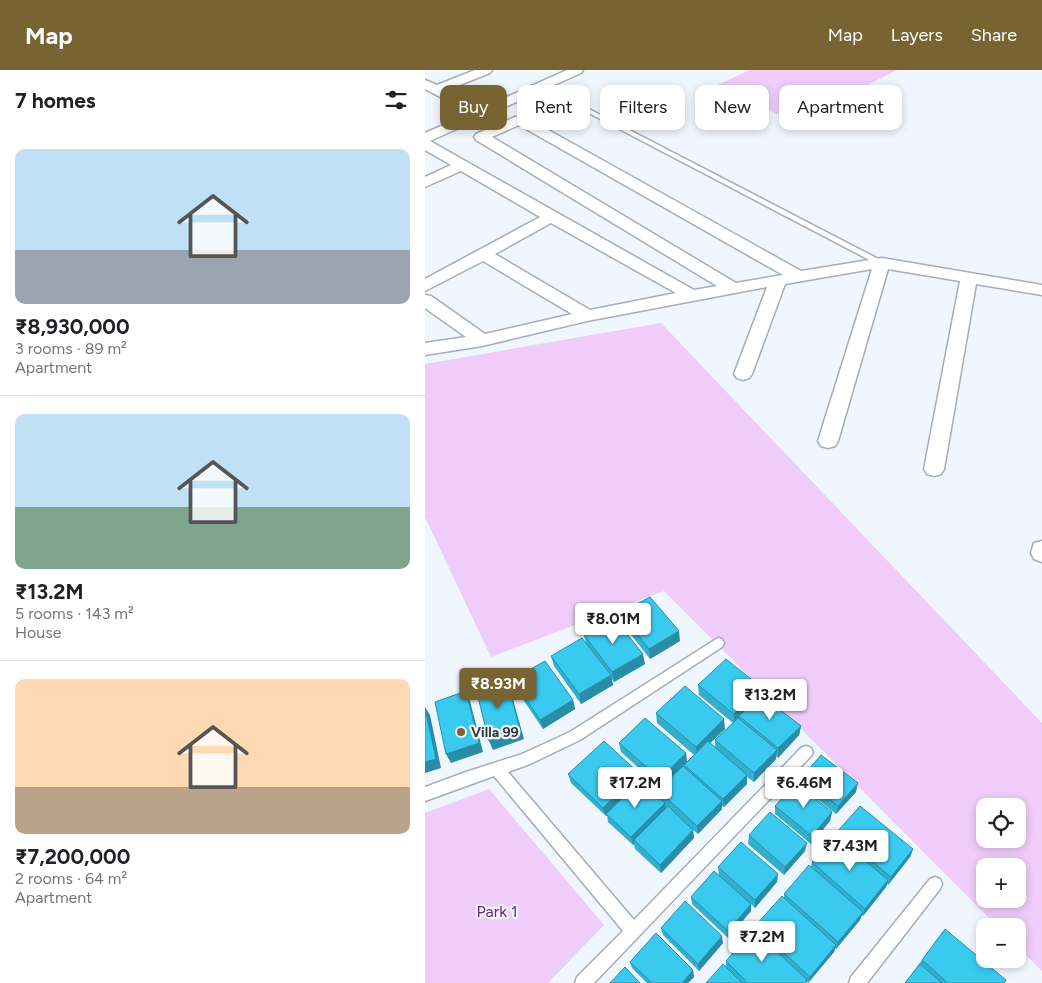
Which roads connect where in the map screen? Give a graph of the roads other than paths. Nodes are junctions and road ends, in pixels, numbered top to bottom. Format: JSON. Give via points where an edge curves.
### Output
{"nodes":[{"id":1,"x":486,"y":70,"type":"edge"},
{"id":2,"x":577,"y":70,"type":"edge"},
{"id":3,"x":425,"y":84,"type":"edge"},
{"id":4,"x":437,"y":90,"type":"junction"},
{"id":5,"x":440,"y":92,"type":"edge"},
{"id":6,"x":507,"y":102,"type":"edge"},
{"id":7,"x":590,"y":112,"type":"edge"},
{"id":8,"x":443,"y":130,"type":"edge"},
{"id":9,"x":425,"y":138,"type":"edge"},
{"id":10,"x":425,"y":144,"type":"edge"},
{"id":11,"x":461,"y":166,"type":"junction"},
{"id":12,"x":425,"y":183,"type":"edge"},
{"id":13,"x":551,"y":217,"type":"junction"},
{"id":14,"x":483,"y":254,"type":"junction"},
{"id":15,"x":882,"y":262,"type":"junction"},
{"id":16,"x":799,"y":277,"type":"junction"},
{"id":17,"x":969,"y":278,"type":"junction"},
{"id":18,"x":777,"y":280,"type":"junction"},
{"id":19,"x":425,"y":286,"type":"edge"},
{"id":20,"x":733,"y":288,"type":"junction"},
{"id":21,"x":1042,"y":290,"type":"edge"},
{"id":22,"x":692,"y":295,"type":"junction"},
{"id":23,"x":425,"y":300,"type":"edge"},
{"id":24,"x":587,"y":316,"type":"junction"},
{"id":25,"x":482,"y":340,"type":"junction"},
{"id":26,"x":425,"y":349,"type":"edge"},
{"id":27,"x":743,"y":374,"type":"dead end"},
{"id":28,"x":828,"y":441,"type":"dead end"},
{"id":29,"x":934,"y":468,"type":"dead end"},
{"id":30,"x":1042,"y":549,"type":"edge"},
{"id":31,"x":1042,"y":553,"type":"edge"},
{"id":32,"x":718,"y":643,"type":"dead end"},
{"id":33,"x":806,"y":752,"type":"dead end"},
{"id":34,"x":497,"y":769,"type":"junction"},
{"id":35,"x":425,"y":794,"type":"edge"},
{"id":36,"x":935,"y":884,"type":"dead end"},
{"id":37,"x":633,"y":931,"type":"junction"},
{"id":38,"x":583,"y":983,"type":"edge"},
{"id":39,"x":857,"y":983,"type":"edge"}],
"edges":[{"from":1,"to":4,"type":"street"},
{"from":2,"to":6,"type":"street"},
{"from":3,"to":4,"type":"street"},
{"from":4,"to":5,"type":"street"},
{"from":7,"to":15,"type":"lane"},
{"from":8,"to":9,"type":"street"},
{"from":10,"to":11,"type":"street"},
{"from":11,"to":12,"type":"street"},
{"from":11,"to":13,"type":"street"},
{"from":13,"to":14,"type":"street"},
{"from":13,"to":22,"type":"street"},
{"from":14,"to":19,"type":"street"},
{"from":14,"to":24,"type":"street"},
{"from":15,"to":16,"type":"street"},
{"from":15,"to":17,"type":"street"},
{"from":15,"to":28,"type":"street"},
{"from":16,"to":18,"type":"street"},
{"from":16,"to":20,"type":"street","via":[[520,120],[481,137]]},
{"from":17,"to":21,"type":"street"},
{"from":17,"to":29,"type":"street"},
{"from":18,"to":20,"type":"street"},
{"from":18,"to":27,"type":"street"},
{"from":20,"to":22,"type":"street"},
{"from":22,"to":24,"type":"street"},
{"from":23,"to":25,"type":"street"},
{"from":24,"to":25,"type":"street"},
{"from":25,"to":26,"type":"street"},
{"from":30,"to":31,"type":"street"},
{"from":32,"to":34,"type":"lane","via":[[575,736],[525,760]]},
{"from":33,"to":37,"type":"lane"},
{"from":34,"to":35,"type":"lane"},
{"from":34,"to":37,"type":"lane"},
{"from":36,"to":39,"type":"lane"},
{"from":37,"to":38,"type":"lane"}]}
